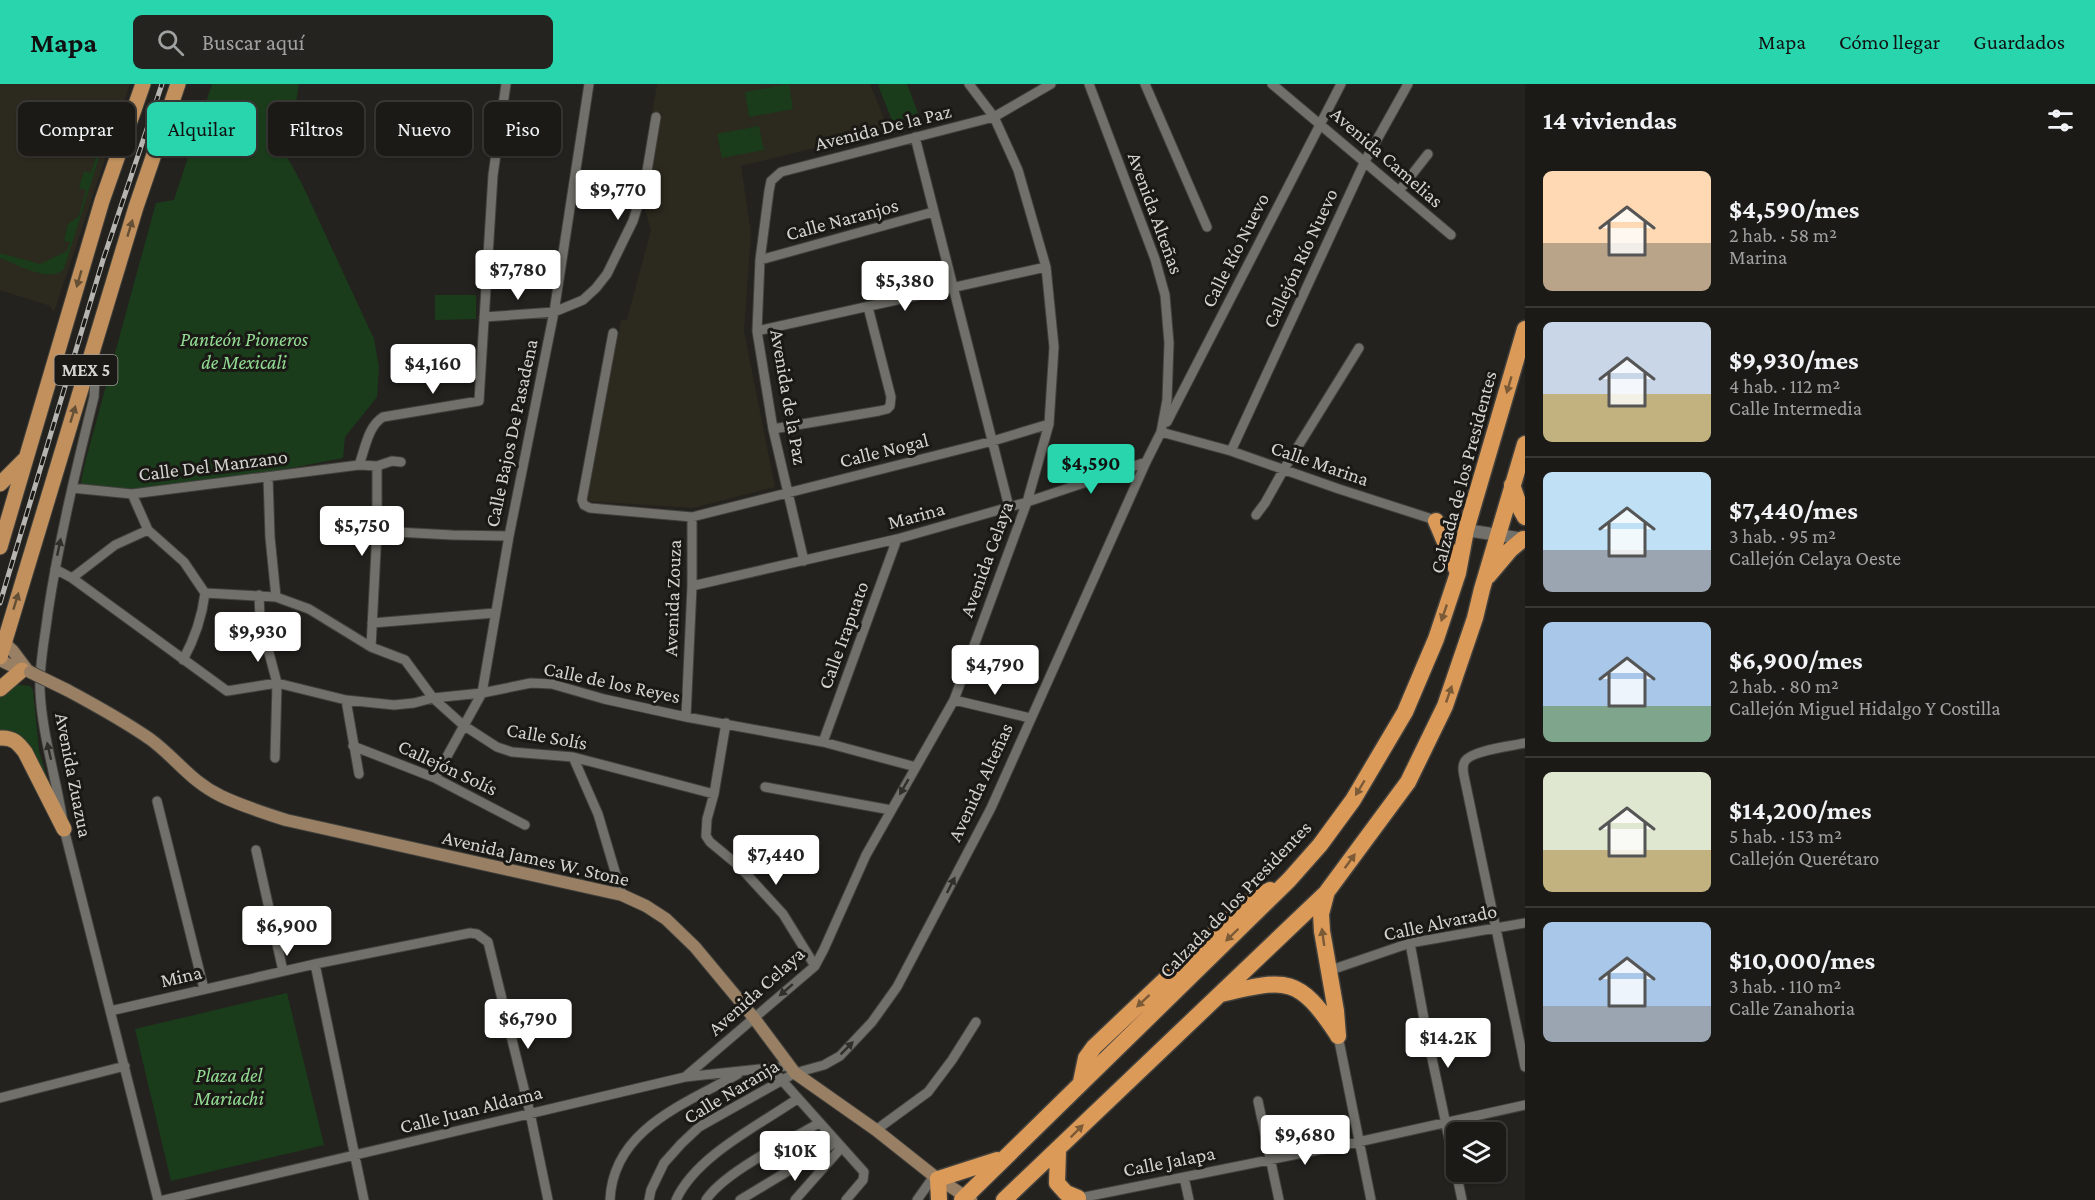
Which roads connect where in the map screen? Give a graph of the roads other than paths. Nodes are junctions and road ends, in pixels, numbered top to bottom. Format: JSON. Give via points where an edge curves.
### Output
{"nodes":[{"id":1,"x":143,"y":84,"type":"edge"},
{"id":2,"x":178,"y":84,"type":"edge"},
{"id":3,"x":506,"y":84,"type":"edge"},
{"id":4,"x":589,"y":84,"type":"edge"},
{"id":5,"x":969,"y":84,"type":"edge"},
{"id":6,"x":1051,"y":84,"type":"edge"},
{"id":7,"x":1089,"y":84,"type":"edge"},
{"id":8,"x":1145,"y":84,"type":"edge"},
{"id":9,"x":1272,"y":84,"type":"edge"},
{"id":10,"x":1341,"y":84,"type":"edge"},
{"id":11,"x":1408,"y":84,"type":"edge"},
{"id":12,"x":656,"y":117,"type":"dead end"},
{"id":13,"x":994,"y":117,"type":"junction"},
{"id":14,"x":1320,"y":124,"type":"junction"},
{"id":15,"x":915,"y":137,"type":"junction"},
{"id":16,"x":1428,"y":154,"type":"dead end"},
{"id":17,"x":1365,"y":161,"type":"junction"},
{"id":18,"x":782,"y":172,"type":"joint"},
{"id":19,"x":1399,"y":191,"type":"junction"},
{"id":20,"x":933,"y":212,"type":"junction"},
{"id":21,"x":1207,"y":227,"type":"dead end"},
{"id":22,"x":1451,"y":235,"type":"dead end"},
{"id":23,"x":760,"y":260,"type":"junction"},
{"id":24,"x":1046,"y":267,"type":"junction"},
{"id":25,"x":952,"y":288,"type":"junction"},
{"id":26,"x":868,"y":307,"type":"junction"},
{"id":27,"x":554,"y":312,"type":"junction"},
{"id":28,"x":484,"y":317,"type":"junction"},
{"id":29,"x":1525,"y":329,"type":"edge"},
{"id":30,"x":757,"y":331,"type":"junction"},
{"id":31,"x":613,"y":333,"type":"dead end"},
{"id":32,"x":1359,"y":348,"type":"dead end"},
{"id":33,"x":92,"y":353,"type":"junction"},
{"id":34,"x":1049,"y":424,"type":"junction"},
{"id":35,"x":773,"y":429,"type":"junction"},
{"id":36,"x":1161,"y":432,"type":"junction"},
{"id":37,"x":993,"y":441,"type":"junction"},
{"id":38,"x":1525,"y":444,"type":"edge"},
{"id":39,"x":1230,"y":451,"type":"junction"},
{"id":40,"x":28,"y":456,"type":"junction"},
{"id":41,"x":401,"y":462,"type":"dead end"},
{"id":42,"x":1146,"y":462,"type":"junction"},
{"id":43,"x":359,"y":465,"type":"junction"},
{"id":44,"x":376,"y":466,"type":"junction"},
{"id":45,"x":1284,"y":469,"type":"junction"},
{"id":46,"x":268,"y":477,"type":"junction"},
{"id":47,"x":0,"y":484,"type":"edge"},
{"id":48,"x":1512,"y":485,"type":"junction"},
{"id":49,"x":72,"y":488,"type":"junction"},
{"id":50,"x":788,"y":492,"type":"junction"},
{"id":51,"x":132,"y":494,"type":"junction"},
{"id":52,"x":1027,"y":502,"type":"junction"},
{"id":53,"x":1010,"y":507,"type":"junction"},
{"id":54,"x":1256,"y":515,"type":"dead end"},
{"id":55,"x":692,"y":517,"type":"junction"},
{"id":56,"x":1525,"y":517,"type":"edge"},
{"id":57,"x":1436,"y":521,"type":"junction"},
{"id":58,"x":148,"y":530,"type":"junction"},
{"id":59,"x":1466,"y":530,"type":"junction"},
{"id":60,"x":377,"y":531,"type":"junction"},
{"id":61,"x":1497,"y":535,"type":"junction"},
{"id":62,"x":508,"y":536,"type":"junction"},
{"id":63,"x":897,"y":539,"type":"junction"},
{"id":64,"x":1524,"y":539,"type":"edge"},
{"id":65,"x":0,"y":547,"type":"edge"},
{"id":66,"x":804,"y":561,"type":"junction"},
{"id":67,"x":55,"y":569,"type":"junction"},
{"id":68,"x":1458,"y":573,"type":"junction"},
{"id":69,"x":72,"y":578,"type":"junction"},
{"id":70,"x":1486,"y":579,"type":"junction"},
{"id":71,"x":692,"y":586,"type":"junction"},
{"id":72,"x":205,"y":592,"type":"junction"},
{"id":73,"x":259,"y":595,"type":"junction"},
{"id":74,"x":276,"y":597,"type":"junction"},
{"id":75,"x":495,"y":613,"type":"junction"},
{"id":76,"x":372,"y":623,"type":"junction"},
{"id":77,"x":2,"y":640,"type":"edge"},
{"id":78,"x":371,"y":647,"type":"junction"},
{"id":79,"x":0,"y":658,"type":"edge"},
{"id":80,"x":183,"y":660,"type":"junction"},
{"id":81,"x":27,"y":671,"type":"junction"},
{"id":82,"x":277,"y":683,"type":"junction"},
{"id":83,"x":0,"y":689,"type":"edge"},
{"id":84,"x":482,"y":693,"type":"junction"},
{"id":85,"x":433,"y":698,"type":"junction"},
{"id":86,"x":346,"y":700,"type":"junction"},
{"id":87,"x":954,"y":700,"type":"junction"},
{"id":88,"x":686,"y":717,"type":"junction"},
{"id":89,"x":1030,"y":718,"type":"junction"},
{"id":90,"x":726,"y":723,"type":"junction"},
{"id":91,"x":463,"y":725,"type":"junction"},
{"id":92,"x":0,"y":738,"type":"edge"},
{"id":93,"x":823,"y":742,"type":"junction"},
{"id":94,"x":1525,"y":743,"type":"edge"},
{"id":95,"x":353,"y":746,"type":"junction"},
{"id":96,"x":573,"y":757,"type":"junction"},
{"id":97,"x":275,"y":758,"type":"dead end"},
{"id":98,"x":916,"y":767,"type":"junction"},
{"id":99,"x":359,"y":774,"type":"dead end"},
{"id":100,"x":435,"y":778,"type":"junction"},
{"id":101,"x":765,"y":787,"type":"dead end"},
{"id":102,"x":714,"y":794,"type":"junction"},
{"id":103,"x":157,"y":801,"type":"dead end"},
{"id":104,"x":891,"y":810,"type":"junction"},
{"id":105,"x":525,"y":825,"type":"dead end"},
{"id":106,"x":64,"y":829,"type":"junction"},
{"id":107,"x":256,"y":850,"type":"dead end"},
{"id":108,"x":1326,"y":893,"type":"junction"},
{"id":109,"x":622,"y":895,"type":"junction"},
{"id":110,"x":1525,"y":923,"type":"edge"},
{"id":111,"x":1496,"y":929,"type":"junction"},
{"id":112,"x":1410,"y":943,"type":"junction"},
{"id":113,"x":315,"y":964,"type":"junction"},
{"id":114,"x":814,"y":966,"type":"junction"},
{"id":115,"x":283,"y":971,"type":"junction"},
{"id":116,"x":1328,"y":971,"type":"junction"},
{"id":117,"x":204,"y":989,"type":"junction"},
{"id":118,"x":1220,"y":994,"type":"junction"},
{"id":119,"x":110,"y":1011,"type":"junction"},
{"id":120,"x":754,"y":1018,"type":"junction"},
{"id":121,"x":976,"y":1022,"type":"dead end"},
{"id":122,"x":1338,"y":1036,"type":"junction"},
{"id":123,"x":125,"y":1066,"type":"junction"},
{"id":124,"x":1525,"y":1067,"type":"edge"},
{"id":125,"x":774,"y":1068,"type":"junction"},
{"id":126,"x":792,"y":1069,"type":"junction"},
{"id":127,"x":741,"y":1072,"type":"junction"},
{"id":128,"x":685,"y":1077,"type":"junction"},
{"id":129,"x":781,"y":1080,"type":"junction"},
{"id":130,"x":0,"y":1098,"type":"edge"},
{"id":131,"x":797,"y":1099,"type":"junction"},
{"id":132,"x":1258,"y":1101,"type":"dead end"},
{"id":133,"x":1525,"y":1105,"type":"edge"},
{"id":134,"x":530,"y":1113,"type":"junction"},
{"id":135,"x":1446,"y":1122,"type":"junction"},
{"id":136,"x":819,"y":1123,"type":"junction"},
{"id":137,"x":876,"y":1130,"type":"junction"},
{"id":138,"x":1358,"y":1142,"type":"junction"},
{"id":139,"x":838,"y":1145,"type":"junction"},
{"id":140,"x":1058,"y":1151,"type":"junction"},
{"id":141,"x":354,"y":1156,"type":"junction"},
{"id":142,"x":1003,"y":1158,"type":"junction"},
{"id":143,"x":1270,"y":1160,"type":"junction"},
{"id":144,"x":936,"y":1177,"type":"junction"},
{"id":145,"x":1184,"y":1177,"type":"junction"},
{"id":146,"x":1458,"y":1182,"type":"edge"},
{"id":147,"x":1082,"y":1198,"type":"edge"},
{"id":148,"x":966,"y":1199,"type":"edge"},
{"id":149,"x":158,"y":1200,"type":"edge"},
{"id":150,"x":164,"y":1200,"type":"edge"},
{"id":151,"x":364,"y":1200,"type":"edge"},
{"id":152,"x":548,"y":1200,"type":"edge"},
{"id":153,"x":610,"y":1200,"type":"edge"},
{"id":154,"x":649,"y":1200,"type":"edge"},
{"id":155,"x":676,"y":1200,"type":"edge"},
{"id":156,"x":706,"y":1200,"type":"edge"},
{"id":157,"x":740,"y":1200,"type":"edge"},
{"id":158,"x":795,"y":1200,"type":"edge"},
{"id":159,"x":846,"y":1200,"type":"edge"},
{"id":160,"x":917,"y":1200,"type":"edge"},
{"id":161,"x":939,"y":1200,"type":"edge"},
{"id":162,"x":1004,"y":1200,"type":"edge"},
{"id":163,"x":1189,"y":1200,"type":"edge"},
{"id":164,"x":1279,"y":1200,"type":"edge"},
{"id":165,"x":1371,"y":1200,"type":"edge"},
{"id":166,"x":1462,"y":1200,"type":"edge"}],
"edges":[{"from":1,"to":40,"type":"main road","number":"MEX 5","one_way":true,"via":[[102,201]]},
{"from":33,"to":2,"type":"main road","number":"MEX 5","one_way":true},
{"from":3,"to":28,"type":"street","via":[[493,175]]},
{"from":4,"to":27,"type":"street","name":"Calle Bajos De Pasadena"},
{"from":5,"to":13,"type":"street","name":"Avenida Celaya"},
{"from":6,"to":13,"type":"street","name":"Avenida De la Paz"},
{"from":7,"to":36,"type":"street","name":"Avenida Alteñas","via":[[1165,295],[1169,354]]},
{"from":8,"to":21,"type":"street"},
{"from":9,"to":14,"type":"street","name":"Avenida Camelias"},
{"from":10,"to":14,"type":"street","name":"Calle Río Nuevo"},
{"from":11,"to":17,"type":"street","name":"Callejón Río Nuevo"},
{"from":12,"to":27,"type":"street","via":[[645,183],[633,221],[607,273],[583,300]]},
{"from":13,"to":15,"type":"street","name":"Avenida De la Paz"},
{"from":13,"to":24,"type":"street","name":"Avenida Celaya","via":[[1018,170]]},
{"from":14,"to":17,"type":"street","name":"Avenida Camelias"},
{"from":14,"to":36,"type":"street","name":"Calle Río Nuevo"},
{"from":15,"to":18,"type":"street","name":"Avenida De la Paz"},
{"from":15,"to":20,"type":"street"},
{"from":16,"to":19,"type":"street"},
{"from":17,"to":19,"type":"street","name":"Avenida Camelias"},
{"from":17,"to":39,"type":"street","name":"Callejón Río Nuevo"},
{"from":18,"to":23,"type":"street","name":"Avenida de la Paz","via":[[771,181]]},
{"from":19,"to":22,"type":"street","name":"Avenida Camelias"},
{"from":20,"to":23,"type":"street","name":"Calle Naranjos"},
{"from":20,"to":25,"type":"street"},
{"from":23,"to":30,"type":"street","name":"Avenida de la Paz"},
{"from":24,"to":25,"type":"street"},
{"from":24,"to":34,"type":"street","name":"Avenida Celaya","via":[[1054,347]]},
{"from":25,"to":26,"type":"street"},
{"from":25,"to":37,"type":"street"},
{"from":26,"to":30,"type":"street"},
{"from":26,"to":35,"type":"street","via":[[890,406]]},
{"from":27,"to":28,"type":"street"},
{"from":27,"to":62,"type":"street","name":"Calle Bajos De Pasadena"},
{"from":28,"to":43,"type":"street","via":[[479,401],[383,417],[372,427]]},
{"from":29,"to":59,"type":"highway","name":"Calzada de los Presidentes","one_way":true},
{"from":30,"to":35,"type":"street","name":"Avenida de la Paz"},
{"from":31,"to":55,"type":"street","name":"Calle Nogal","via":[[584,505]]},
{"from":32,"to":45,"type":"street"},
{"from":33,"to":49,"type":"street","name":"Avenida Zuazua","via":[[94,397]]},
{"from":77,"to":33,"type":"main road","number":"MEX 5","one_way":true},
{"from":34,"to":37,"type":"street","name":"Calle Nogal"},
{"from":34,"to":52,"type":"street","name":"Avenida Celaya"},
{"from":35,"to":50,"type":"street","name":"Avenida de la Paz"},
{"from":36,"to":39,"type":"street","name":"Calle Marina"},
{"from":36,"to":42,"type":"street","name":"Avenida Alteñas"},
{"from":37,"to":50,"type":"street","name":"Calle Nogal"},
{"from":37,"to":53,"type":"street"},
{"from":38,"to":48,"type":"highway"},
{"from":39,"to":45,"type":"street","name":"Calle Marina"},
{"from":40,"to":47,"type":"main road"},
{"from":40,"to":65,"type":"main road","number":"MEX 5"},
{"from":41,"to":44,"type":"street","name":"Calle Del Manzano"},
{"from":42,"to":52,"type":"street","name":"Marina"},
{"from":42,"to":89,"type":"street","name":"Avenida Alteñas"},
{"from":43,"to":44,"type":"street","name":"Calle Del Manzano"},
{"from":43,"to":46,"type":"street","name":"Calle Del Manzano"},
{"from":44,"to":60,"type":"street"},
{"from":45,"to":54,"type":"street"},
{"from":45,"to":57,"type":"street","name":"Calle Marina"},
{"from":46,"to":51,"type":"street","name":"Calle Del Manzano"},
{"from":46,"to":74,"type":"street"},
{"from":48,"to":56,"type":"highway"},
{"from":48,"to":61,"type":"highway"},
{"from":49,"to":51,"type":"street","name":"Calle Del Manzano"},
{"from":67,"to":49,"type":"street","name":"Avenida Zuazua","one_way":true},
{"from":50,"to":55,"type":"street","name":"Calle Nogal"},
{"from":50,"to":66,"type":"street","name":"Avenida de la Paz"},
{"from":51,"to":58,"type":"street"},
{"from":52,"to":53,"type":"street","name":"Marina"},
{"from":52,"to":87,"type":"street","name":"Avenida Celaya"},
{"from":53,"to":63,"type":"street","name":"Marina"},
{"from":55,"to":71,"type":"street","name":"Avenida Zouza"},
{"from":57,"to":59,"type":"street","name":"Calle Marina"},
{"from":57,"to":68,"type":"highway"},
{"from":58,"to":69,"type":"street","via":[[115,545]]},
{"from":58,"to":72,"type":"street","via":[[184,562]]},
{"from":59,"to":61,"type":"street"},
{"from":59,"to":68,"type":"highway","name":"Calzada de los Presidentes"},
{"from":60,"to":62,"type":"street"},
{"from":60,"to":76,"type":"street"},
{"from":61,"to":64,"type":"street"},
{"from":61,"to":70,"type":"highway"},
{"from":62,"to":75,"type":"street","name":"Calle Bajos De Pasadena"},
{"from":63,"to":66,"type":"street","name":"Marina"},
{"from":63,"to":93,"type":"street","name":"Calle Irapuato"},
{"from":64,"to":70,"type":"highway","via":[[1509,550]]},
{"from":66,"to":71,"type":"street","name":"Marina"},
{"from":67,"to":69,"type":"street"},
{"from":106,"to":67,"type":"street","name":"Avenida Zuazua","one_way":true,"via":[[40,691]]},
{"from":68,"to":142,"type":"highway","name":"Calzada de los Presidentes","one_way":true,"via":[[1405,712],[1353,800],[1320,845],[1289,880]]},
{"from":69,"to":80,"type":"street"},
{"from":108,"to":70,"type":"highway","one_way":true,"via":[[1408,782],[1445,706]]},
{"from":71,"to":88,"type":"street","name":"Avenida Zouza"},
{"from":72,"to":73,"type":"street","name":"Calle Solís"},
{"from":72,"to":80,"type":"street","via":[[195,637]]},
{"from":73,"to":74,"type":"street","name":"Calle Solís"},
{"from":73,"to":82,"type":"street","via":[[260,619]]},
{"from":74,"to":78,"type":"street","name":"Calle Solís","via":[[309,609]]},
{"from":75,"to":76,"type":"street"},
{"from":75,"to":84,"type":"street","name":"Calle Bajos De Pasadena"},
{"from":76,"to":78,"type":"street"},
{"from":77,"to":79,"type":"main road","number":"MEX 5"},
{"from":77,"to":81,"type":"main road","name":"Avenida James W. Stone"},
{"from":78,"to":85,"type":"street","name":"Calle Solís","via":[[405,660]]},
{"from":79,"to":81,"type":"main road","name":"Avenida James W. Stone"},
{"from":80,"to":82,"type":"street","name":"Calle de los Reyes","via":[[226,691]]},
{"from":81,"to":83,"type":"main road"},
{"from":81,"to":109,"type":"main road","name":"Avenida James W. Stone","bridge":true,"via":[[106,711],[152,740],[190,776],[220,796],[254,809],[297,823]]},
{"from":82,"to":86,"type":"street","name":"Calle de los Reyes"},
{"from":82,"to":97,"type":"street"},
{"from":84,"to":85,"type":"street","name":"Calle de los Reyes"},
{"from":84,"to":88,"type":"street","name":"Calle de los Reyes","via":[[531,683],[552,684]]},
{"from":84,"to":91,"type":"street","name":"Calle Bajos De Pasadena"},
{"from":85,"to":86,"type":"street","name":"Calle de los Reyes","via":[[394,705]]},
{"from":85,"to":91,"type":"street","name":"Calle Solís"},
{"from":86,"to":95,"type":"street"},
{"from":87,"to":89,"type":"street"},
{"from":87,"to":98,"type":"street","name":"Avenida Celaya"},
{"from":88,"to":90,"type":"street","name":"Calle de los Reyes"},
{"from":126,"to":89,"type":"street","name":"Avenida Alteñas","one_way":true,"via":[[824,1065],[840,1056],[872,1022],[897,987],[991,808]]},
{"from":90,"to":93,"type":"street","name":"Calle de los Reyes"},
{"from":90,"to":102,"type":"street"},
{"from":91,"to":96,"type":"street","name":"Calle Solís","via":[[482,739],[512,752]]},
{"from":91,"to":100,"type":"street","name":"Calle Bajos De Pasadena"},
{"from":92,"to":106,"type":"main road","via":[[17,742],[26,752]]},
{"from":93,"to":98,"type":"street","name":"Calle de los Reyes"},
{"from":94,"to":111,"type":"street","via":[[1474,754],[1465,760],[1464,776]]},
{"from":95,"to":99,"type":"street"},
{"from":95,"to":100,"type":"street","name":"Callejón Solís"},
{"from":96,"to":102,"type":"street","name":"Calle Solís"},
{"from":96,"to":109,"type":"street","via":[[598,814]]},
{"from":98,"to":104,"type":"street","name":"Avenida Celaya","one_way":true},
{"from":100,"to":105,"type":"street","name":"Callejón Solís"},
{"from":101,"to":104,"type":"street"},
{"from":102,"to":114,"type":"street","via":[[706,836],[740,866],[783,914]]},
{"from":103,"to":117,"type":"street"},
{"from":104,"to":114,"type":"street","name":"Avenida Celaya"},
{"from":106,"to":119,"type":"street","name":"Avenida Zuazua"},
{"from":107,"to":115,"type":"street"},
{"from":116,"to":108,"type":"highway","one_way":true,"via":[[1320,914]]},
{"from":108,"to":118,"type":"highway"},
{"from":109,"to":120,"type":"main road","name":"Avenida James W. Stone","via":[[666,919],[695,947]]},
{"from":110,"to":111,"type":"street","name":"Calle Alvarado"},
{"from":111,"to":112,"type":"street","name":"Calle Alvarado"},
{"from":111,"to":124,"type":"street"},
{"from":112,"to":116,"type":"street","name":"Calle Alvarado"},
{"from":112,"to":135,"type":"street"},
{"from":113,"to":115,"type":"street","name":"Mina"},
{"from":113,"to":134,"type":"street","name":"Mina","via":[[477,934],[488,942]]},
{"from":113,"to":141,"type":"street"},
{"from":114,"to":120,"type":"street","name":"Avenida Celaya","one_way":true},
{"from":115,"to":117,"type":"street","name":"Mina"},
{"from":116,"to":122,"type":"highway"},
{"from":117,"to":119,"type":"street","name":"Mina"},
{"from":118,"to":122,"type":"highway","via":[[1283,984],[1314,1001]]},
{"from":140,"to":118,"type":"highway","one_way":true},
{"from":119,"to":123,"type":"street","name":"Avenida Zuazua"},
{"from":120,"to":126,"type":"main road","name":"Avenida James W. Stone"},
{"from":120,"to":128,"type":"street","name":"Avenida Celaya"},
{"from":121,"to":137,"type":"street","via":[[928,1092]]},
{"from":122,"to":138,"type":"street"},
{"from":123,"to":130,"type":"street"},
{"from":123,"to":149,"type":"street","name":"Avenida Zuazua"},
{"from":125,"to":126,"type":"street","name":"Calle Juan Aldama"},
{"from":125,"to":127,"type":"street","name":"Calle Juan Aldama"},
{"from":125,"to":129,"type":"street"},
{"from":126,"to":129,"type":"street","name":"Calle Naranja"},
{"from":126,"to":137,"type":"main road","name":"Avenida James W. Stone"},
{"from":127,"to":128,"type":"street","name":"Calle Juan Aldama"},
{"from":127,"to":153,"type":"street","name":"Calle Naranja","via":[[646,1127],[626,1149]]},
{"from":128,"to":134,"type":"street","name":"Calle Juan Aldama"},
{"from":129,"to":131,"type":"street"},
{"from":129,"to":154,"type":"street","name":"Calle Naranja","via":[[693,1132],[664,1163]]},
{"from":131,"to":136,"type":"street"},
{"from":131,"to":155,"type":"street","via":[[705,1161]]},
{"from":132,"to":143,"type":"street"},
{"from":133,"to":135,"type":"street","name":"Calle Jalapa"},
{"from":134,"to":141,"type":"street","name":"Calle Juan Aldama"},
{"from":134,"to":152,"type":"street"},
{"from":135,"to":138,"type":"street","name":"Calle Jalapa"},
{"from":136,"to":139,"type":"street"},
{"from":136,"to":156,"type":"street","via":[[735,1172]]},
{"from":137,"to":144,"type":"main road","name":"Avenida James W. Stone"},
{"from":138,"to":143,"type":"street","name":"Calle Jalapa"},
{"from":138,"to":165,"type":"street"},
{"from":139,"to":157,"type":"street"},
{"from":139,"to":158,"type":"street"},
{"from":139,"to":159,"type":"street","via":[[864,1172],[864,1179]]},
{"from":140,"to":147,"type":"highway","via":[[1057,1183],[1066,1193]]},
{"from":140,"to":162,"type":"highway"},
{"from":141,"to":150,"type":"street","name":"Calle Juan Aldama"},
{"from":141,"to":151,"type":"street"},
{"from":142,"to":144,"type":"highway"},
{"from":142,"to":148,"type":"highway","name":"Calzada de los Presidentes"},
{"from":143,"to":145,"type":"street","name":"Calle Jalapa"},
{"from":143,"to":164,"type":"street"},
{"from":144,"to":148,"type":"main road","name":"Avenida James W. Stone"},
{"from":144,"to":160,"type":"street"},
{"from":144,"to":161,"type":"highway"},
{"from":145,"to":147,"type":"street","name":"Calle Jalapa"},
{"from":145,"to":163,"type":"street"},
{"from":146,"to":166,"type":"street"}]}
